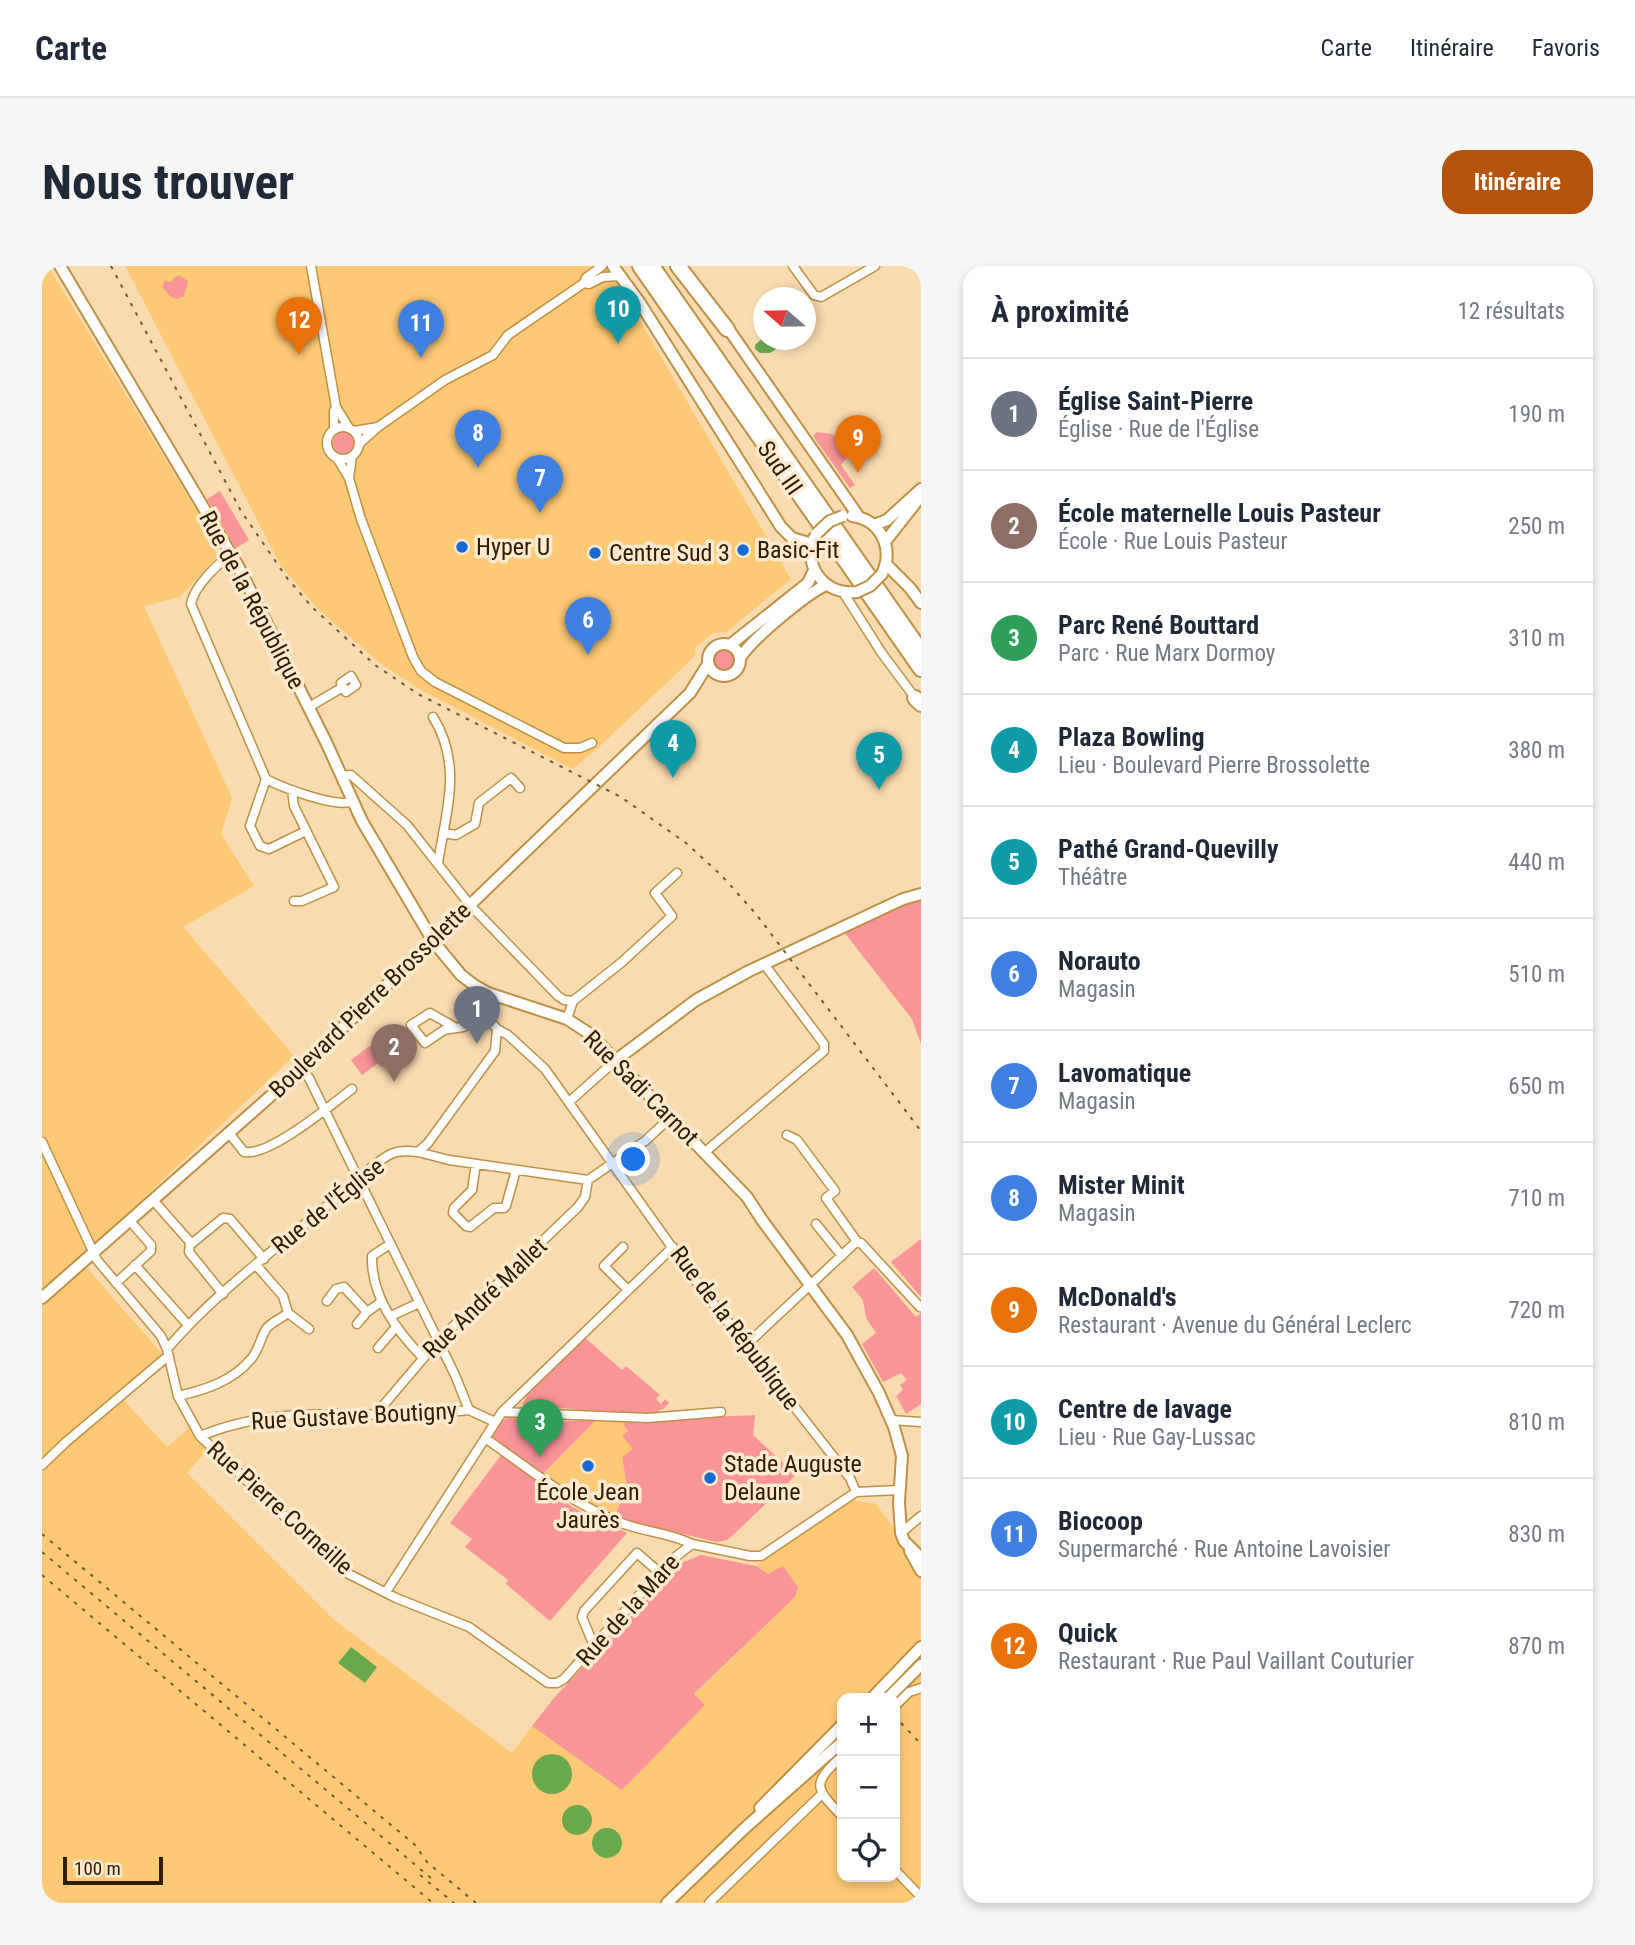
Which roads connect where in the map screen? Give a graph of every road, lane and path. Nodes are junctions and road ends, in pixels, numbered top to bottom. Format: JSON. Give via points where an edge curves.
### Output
{"nodes":[{"id":1,"x":60,"y":266,"type":"edge"},
{"id":2,"x":311,"y":266,"type":"edge"},
{"id":3,"x":602,"y":266,"type":"edge"},
{"id":4,"x":613,"y":266,"type":"edge"},
{"id":5,"x":640,"y":266,"type":"edge"},
{"id":6,"x":652,"y":266,"type":"edge"},
{"id":7,"x":678,"y":266,"type":"edge"},
{"id":8,"x":686,"y":266,"type":"edge"},
{"id":9,"x":793,"y":266,"type":"edge"},
{"id":10,"x":875,"y":266,"type":"edge"},
{"id":11,"x":625,"y":271,"type":"edge"},
{"id":12,"x":584,"y":283,"type":"junction"},
{"id":13,"x":727,"y":329,"type":"junction"},
{"id":14,"x":693,"y":344,"type":"junction"},
{"id":15,"x":336,"y":407,"type":"junction"},
{"id":16,"x":378,"y":427,"type":"junction"},
{"id":17,"x":351,"y":429,"type":"junction"},
{"id":18,"x":334,"y":430,"type":"junction"},
{"id":19,"x":359,"y":444,"type":"junction"},
{"id":20,"x":337,"y":457,"type":"junction"},
{"id":21,"x":352,"y":457,"type":"junction"},
{"id":22,"x":349,"y":478,"type":"junction"},
{"id":23,"x":921,"y":489,"type":"edge"},
{"id":24,"x":921,"y":496,"type":"edge"},
{"id":25,"x":859,"y":517,"type":"junction"},
{"id":26,"x":874,"y":525,"type":"junction"},
{"id":27,"x":814,"y":539,"type":"junction"},
{"id":28,"x":886,"y":542,"type":"junction"},
{"id":29,"x":231,"y":554,"type":"junction"},
{"id":30,"x":884,"y":569,"type":"junction"},
{"id":31,"x":814,"y":570,"type":"junction"},
{"id":32,"x":826,"y":585,"type":"junction"},
{"id":33,"x":843,"y":592,"type":"junction"},
{"id":34,"x":888,"y":603,"type":"junction"},
{"id":35,"x":921,"y":603,"type":"edge"},
{"id":36,"x":921,"y":636,"type":"edge"},
{"id":37,"x":730,"y":645,"type":"junction"},
{"id":38,"x":921,"y":651,"type":"edge"},
{"id":39,"x":740,"y":657,"type":"junction"},
{"id":40,"x":708,"y":664,"type":"junction"},
{"id":41,"x":921,"y":668,"type":"edge"},
{"id":42,"x":720,"y":676,"type":"junction"},
{"id":43,"x":343,"y":687,"type":"dead end"},
{"id":44,"x":690,"y":693,"type":"junction"},
{"id":45,"x":919,"y":703,"type":"edge"},
{"id":46,"x":309,"y":707,"type":"junction"},
{"id":47,"x":433,"y":717,"type":"dead end"},
{"id":48,"x":592,"y":743,"type":"dead end"},
{"id":49,"x":341,"y":776,"type":"junction"},
{"id":50,"x":266,"y":779,"type":"junction"},
{"id":51,"x":520,"y":788,"type":"dead end"},
{"id":52,"x":292,"y":790,"type":"junction"},
{"id":53,"x":352,"y":801,"type":"junction"},
{"id":54,"x":306,"y":831,"type":"junction"},
{"id":55,"x":443,"y":833,"type":"junction"},
{"id":56,"x":438,"y":863,"type":"junction"},
{"id":57,"x":677,"y":873,"type":"dead end"},
{"id":58,"x":921,"y":894,"type":"edge"},
{"id":59,"x":294,"y":901,"type":"dead end"},
{"id":60,"x":470,"y":905,"type":"junction"},
{"id":61,"x":433,"y":940,"type":"junction"},
{"id":62,"x":764,"y":964,"type":"junction"},
{"id":63,"x":488,"y":993,"type":"junction"},
{"id":64,"x":573,"y":1001,"type":"junction"},
{"id":65,"x":486,"y":1014,"type":"junction"},
{"id":66,"x":567,"y":1019,"type":"junction"},
{"id":67,"x":456,"y":1028,"type":"junction"},
{"id":68,"x":497,"y":1029,"type":"junction"},
{"id":69,"x":616,"y":1060,"type":"junction"},
{"id":70,"x":301,"y":1068,"type":"junction"},
{"id":71,"x":352,"y":1089,"type":"dead end"},
{"id":72,"x":569,"y":1102,"type":"junction"},
{"id":73,"x":324,"y":1110,"type":"junction"},
{"id":74,"x":671,"y":1117,"type":"junction"},
{"id":75,"x":229,"y":1133,"type":"junction"},
{"id":76,"x":787,"y":1135,"type":"dead end"},
{"id":77,"x":42,"y":1142,"type":"edge"},
{"id":78,"x":418,"y":1152,"type":"junction"},
{"id":79,"x":705,"y":1152,"type":"junction"},
{"id":80,"x":476,"y":1164,"type":"junction"},
{"id":81,"x":612,"y":1164,"type":"junction"},
{"id":82,"x":516,"y":1170,"type":"junction"},
{"id":83,"x":588,"y":1180,"type":"junction"},
{"id":84,"x":358,"y":1181,"type":"junction"},
{"id":85,"x":153,"y":1200,"type":"junction"},
{"id":86,"x":130,"y":1221,"type":"junction"},
{"id":87,"x":816,"y":1224,"type":"dead end"},
{"id":88,"x":858,"y":1243,"type":"junction"},
{"id":89,"x":390,"y":1244,"type":"junction"},
{"id":90,"x":190,"y":1245,"type":"junction"},
{"id":91,"x":623,"y":1247,"type":"dead end"},
{"id":92,"x":673,"y":1247,"type":"junction"},
{"id":93,"x":93,"y":1253,"type":"junction"},
{"id":94,"x":842,"y":1256,"type":"junction"},
{"id":95,"x":264,"y":1259,"type":"junction"},
{"id":96,"x":135,"y":1265,"type":"junction"},
{"id":97,"x":256,"y":1265,"type":"junction"},
{"id":98,"x":116,"y":1283,"type":"junction"},
{"id":99,"x":811,"y":1285,"type":"junction"},
{"id":100,"x":626,"y":1289,"type":"junction"},
{"id":101,"x":223,"y":1294,"type":"junction"},
{"id":102,"x":42,"y":1298,"type":"edge"},
{"id":103,"x":327,"y":1301,"type":"dead end"},
{"id":104,"x":382,"y":1302,"type":"junction"},
{"id":105,"x":419,"y":1303,"type":"junction"},
{"id":106,"x":920,"y":1307,"type":"edge"},
{"id":107,"x":367,"y":1312,"type":"junction"},
{"id":108,"x":288,"y":1314,"type":"junction"},
{"id":109,"x":391,"y":1316,"type":"junction"},
{"id":110,"x":357,"y":1324,"type":"dead end"},
{"id":111,"x":188,"y":1325,"type":"junction"},
{"id":112,"x":396,"y":1327,"type":"junction"},
{"id":113,"x":309,"y":1329,"type":"dead end"},
{"id":114,"x":438,"y":1341,"type":"junction"},
{"id":115,"x":745,"y":1346,"type":"junction"},
{"id":116,"x":378,"y":1348,"type":"dead end"},
{"id":117,"x":168,"y":1353,"type":"junction"},
{"id":118,"x":423,"y":1358,"type":"junction"},
{"id":119,"x":178,"y":1396,"type":"junction"},
{"id":120,"x":469,"y":1410,"type":"junction"},
{"id":121,"x":502,"y":1412,"type":"junction"},
{"id":122,"x":721,"y":1412,"type":"dead end"},
{"id":123,"x":376,"y":1414,"type":"junction"},
{"id":124,"x":891,"y":1420,"type":"junction"},
{"id":125,"x":495,"y":1422,"type":"junction"},
{"id":126,"x":921,"y":1422,"type":"edge"},
{"id":127,"x":200,"y":1436,"type":"junction"},
{"id":128,"x":485,"y":1438,"type":"junction"},
{"id":129,"x":42,"y":1465,"type":"edge"},
{"id":130,"x":900,"y":1490,"type":"junction"},
{"id":131,"x":856,"y":1492,"type":"junction"},
{"id":132,"x":921,"y":1516,"type":"edge"},
{"id":133,"x":901,"y":1533,"type":"junction"},
{"id":134,"x":692,"y":1544,"type":"junction"},
{"id":135,"x":908,"y":1545,"type":"junction"},
{"id":136,"x":921,"y":1558,"type":"edge"},
{"id":137,"x":921,"y":1571,"type":"edge"},
{"id":138,"x":660,"y":1573,"type":"junction"},
{"id":139,"x":387,"y":1592,"type":"junction"},
{"id":140,"x":594,"y":1646,"type":"junction"},
{"id":141,"x":921,"y":1647,"type":"edge"},
{"id":142,"x":921,"y":1665,"type":"edge"},
{"id":143,"x":548,"y":1683,"type":"joint"},
{"id":144,"x":921,"y":1688,"type":"edge"},
{"id":145,"x":877,"y":1693,"type":"edge"},
{"id":146,"x":893,"y":1693,"type":"edge"},
{"id":147,"x":900,"y":1701,"type":"edge"},
{"id":148,"x":837,"y":1730,"type":"edge"},
{"id":149,"x":837,"y":1746,"type":"edge"},
{"id":150,"x":837,"y":1761,"type":"edge"},
{"id":151,"x":822,"y":1794,"type":"junction"},
{"id":152,"x":837,"y":1810,"type":"edge"},
{"id":153,"x":746,"y":1827,"type":"junction"},
{"id":154,"x":900,"y":1875,"type":"edge"},
{"id":155,"x":921,"y":1897,"type":"edge"},
{"id":156,"x":667,"y":1903,"type":"edge"},
{"id":157,"x":709,"y":1903,"type":"edge"}],
"edges":[{"from":1,"to":29,"type":"main road","name":"Rue de la République"},
{"from":2,"to":15,"type":"street"},
{"from":3,"to":12,"type":"street"},
{"from":4,"to":11,"type":"main road"},
{"from":5,"to":14,"type":"highway","name":"Sud III"},
{"from":6,"to":34,"type":"highway","name":"Sud III"},
{"from":7,"to":13,"type":"highway"},
{"from":8,"to":13,"type":"main road"},
{"from":9,"to":10,"type":"street","via":[[814,295],[821,297]]},
{"from":11,"to":12,"type":"street"},
{"from":11,"to":14,"type":"highway"},
{"from":11,"to":27,"type":"main road","via":[[781,527],[792,538]]},
{"from":12,"to":16,"type":"street","via":[[508,335],[493,355],[452,375]]},
{"from":13,"to":25,"type":"main road"},
{"from":14,"to":41,"type":"highway","name":"Sud III"},
{"from":15,"to":17,"type":"street"},
{"from":15,"to":18,"type":"street"},
{"from":16,"to":17,"type":"street"},
{"from":16,"to":19,"type":"street"},
{"from":17,"to":18,"type":"street"},
{"from":17,"to":19,"type":"street"},
{"from":18,"to":20,"type":"street","via":[[327,445]]},
{"from":19,"to":21,"type":"street"},
{"from":20,"to":21,"type":"street"},
{"from":20,"to":22,"type":"street"},
{"from":21,"to":22,"type":"street"},
{"from":22,"to":48,"type":"street","via":[[412,657],[421,671],[564,748]]},
{"from":23,"to":26,"type":"main road","via":[[887,520]]},
{"from":24,"to":28,"type":"main road"},
{"from":25,"to":26,"type":"main road"},
{"from":25,"to":27,"type":"main road","bridge":true,"via":[[831,520]]},
{"from":26,"to":28,"type":"main road"},
{"from":27,"to":31,"type":"main road"},
{"from":28,"to":30,"type":"main road"},
{"from":29,"to":46,"type":"main road","name":"Rue de la République"},
{"from":29,"to":50,"type":"street","via":[[194,594],[191,604]]},
{"from":30,"to":33,"type":"main road","bridge":true,"via":[[870,586]]},
{"from":30,"to":35,"type":"main road","via":[[910,588]]},
{"from":31,"to":32,"type":"main road"},
{"from":31,"to":37,"type":"main road","via":[[808,583]]},
{"from":32,"to":33,"type":"main road"},
{"from":32,"to":39,"type":"main road"},
{"from":33,"to":45,"type":"street"},
{"from":34,"to":36,"type":"highway"},
{"from":34,"to":38,"type":"highway","name":"Sud III"},
{"from":37,"to":39,"type":"main road"},
{"from":37,"to":40,"type":"main road","via":[[713,648]]},
{"from":39,"to":42,"type":"main road","via":[[735,672]]},
{"from":40,"to":42,"type":"main road"},
{"from":40,"to":44,"type":"main road","name":"Boulevard Pierre Brossolette"},
{"from":42,"to":44,"type":"main road","name":"Boulevard Pierre Brossolette"},
{"from":43,"to":46,"type":"street"},
{"from":44,"to":60,"type":"main road","name":"Boulevard Pierre Brossolette"},
{"from":46,"to":49,"type":"main road","name":"Rue de la République"},
{"from":47,"to":55,"type":"street","via":[[444,734],[451,770]]},
{"from":49,"to":53,"type":"main road","name":"Rue de la République"},
{"from":49,"to":56,"type":"street","via":[[351,775],[407,824]]},
{"from":50,"to":52,"type":"street"},
{"from":50,"to":54,"type":"street","via":[[250,826],[260,846],[269,849]]},
{"from":51,"to":55,"type":"street","via":[[511,778],[479,803],[475,824],[456,835]]},
{"from":52,"to":53,"type":"street","via":[[335,803]]},
{"from":52,"to":54,"type":"street"},
{"from":53,"to":61,"type":"main road","name":"Rue de la République"},
{"from":54,"to":59,"type":"street","via":[[334,887]]},
{"from":55,"to":56,"type":"street"},
{"from":56,"to":60,"type":"street"},
{"from":57,"to":64,"type":"street","via":[[655,893],[672,916]]},
{"from":58,"to":62,"type":"main road"},
{"from":60,"to":61,"type":"main road","name":"Boulevard Pierre Brossolette"},
{"from":60,"to":64,"type":"street","via":[[558,996]]},
{"from":61,"to":63,"type":"main road","name":"Rue Sadi Carnot","via":[[461,975]]},
{"from":61,"to":70,"type":"main road","name":"Boulevard Pierre Brossolette"},
{"from":62,"to":69,"type":"main road","via":[[695,1000]]},
{"from":62,"to":79,"type":"street","via":[[825,1048]]},
{"from":63,"to":65,"type":"street"},
{"from":63,"to":66,"type":"main road","name":"Rue Sadi Carnot"},
{"from":64,"to":66,"type":"street"},
{"from":65,"to":67,"type":"street"},
{"from":65,"to":68,"type":"street"},
{"from":66,"to":69,"type":"main road","name":"Rue Sadi Carnot"},
{"from":67,"to":67,"type":"street","via":[[425,1043],[411,1025],[430,1013]]},
{"from":68,"to":72,"type":"street","name":"Rue de la République","via":[[545,1069]]},
{"from":68,"to":78,"type":"street","name":"Rue de l'Église","via":[[495,1051]]},
{"from":69,"to":72,"type":"street"},
{"from":69,"to":74,"type":"main road","name":"Rue Sadi Carnot"},
{"from":70,"to":73,"type":"street"},
{"from":70,"to":75,"type":"main road","name":"Boulevard Pierre Brossolette"},
{"from":71,"to":73,"type":"street"},
{"from":72,"to":81,"type":"street","name":"Rue de la République"},
{"from":73,"to":75,"type":"street","via":[[287,1137],[251,1153],[244,1152]]},
{"from":73,"to":84,"type":"street"},
{"from":74,"to":79,"type":"main road","name":"Rue Sadi Carnot"},
{"from":74,"to":81,"type":"street"},
{"from":75,"to":85,"type":"main road","name":"Boulevard Pierre Brossolette"},
{"from":76,"to":88,"type":"street","via":[[797,1140],[835,1191],[826,1198]]},
{"from":77,"to":93,"type":"street","name":"Rue Pierre Corneille"},
{"from":78,"to":80,"type":"street"},
{"from":78,"to":84,"type":"street","name":"Rue de l'Église","via":[[392,1154]]},
{"from":79,"to":99,"type":"main road","name":"Rue Sadi Carnot","via":[[747,1197]]},
{"from":80,"to":82,"type":"street"},
{"from":80,"to":82,"type":"street","via":[[472,1190],[453,1213],[470,1227],[495,1208],[506,1206]]},
{"from":81,"to":83,"type":"street"},
{"from":81,"to":92,"type":"street","name":"Rue de la République"},
{"from":82,"to":83,"type":"street"},
{"from":83,"to":114,"type":"street","name":"Rue André Mallet","via":[[578,1207]]},
{"from":84,"to":89,"type":"street"},
{"from":84,"to":95,"type":"street","name":"Rue de l'Église"},
{"from":85,"to":86,"type":"main road","name":"Boulevard Pierre Brossolette"},
{"from":85,"to":90,"type":"street"},
{"from":86,"to":93,"type":"main road","name":"Boulevard Pierre Brossolette"},
{"from":86,"to":96,"type":"street","via":[[151,1245],[151,1251]]},
{"from":87,"to":94,"type":"street"},
{"from":88,"to":94,"type":"street"},
{"from":88,"to":106,"type":"street"},
{"from":89,"to":104,"type":"street","via":[[372,1256]]},
{"from":89,"to":105,"type":"street"},
{"from":90,"to":95,"type":"street","via":[[223,1219],[230,1219]]},
{"from":90,"to":101,"type":"street","via":[[189,1252]]},
{"from":91,"to":100,"type":"street","via":[[604,1266]]},
{"from":92,"to":100,"type":"street"},
{"from":92,"to":115,"type":"street","name":"Rue de la République"},
{"from":93,"to":98,"type":"street","name":"Rue Pierre Corneille"},
{"from":93,"to":102,"type":"main road","name":"Boulevard Pierre Brossolette"},
{"from":94,"to":99,"type":"street"},
{"from":95,"to":97,"type":"street","name":"Rue de l'Église"},
{"from":96,"to":98,"type":"street"},
{"from":96,"to":111,"type":"street"},
{"from":97,"to":101,"type":"street","name":"Rue de l'Église"},
{"from":97,"to":108,"type":"street","via":[[283,1296]]},
{"from":98,"to":117,"type":"street","name":"Rue Pierre Corneille","via":[[161,1336]]},
{"from":99,"to":115,"type":"street"},
{"from":99,"to":124,"type":"main road","name":"Rue Sadi Carnot","via":[[847,1335]]},
{"from":100,"to":121,"type":"street"},
{"from":101,"to":111,"type":"street","name":"Rue de l'Église"},
{"from":103,"to":107,"type":"street","via":[[336,1289],[344,1287]]},
{"from":104,"to":107,"type":"street"},
{"from":104,"to":109,"type":"street"},
{"from":105,"to":109,"type":"street"},
{"from":105,"to":114,"type":"street"},
{"from":107,"to":110,"type":"street"},
{"from":108,"to":113,"type":"street"},
{"from":108,"to":119,"type":"street","via":[[267,1328],[260,1347],[237,1372]]},
{"from":109,"to":112,"type":"street"},
{"from":111,"to":117,"type":"street","name":"Rue de l'Église"},
{"from":112,"to":116,"type":"street"},
{"from":112,"to":118,"type":"street"},
{"from":114,"to":118,"type":"street","name":"Rue André Mallet"},
{"from":114,"to":120,"type":"street"},
{"from":115,"to":131,"type":"street","name":"Rue de la République","via":[[850,1478]]},
{"from":117,"to":119,"type":"street","name":"Rue Pierre Corneille"},
{"from":117,"to":129,"type":"street","name":"Rue de l'Église"},
{"from":118,"to":123,"type":"street","name":"Rue André Mallet"},
{"from":119,"to":127,"type":"street","name":"Rue Pierre Corneille"},
{"from":120,"to":123,"type":"street","name":"Rue Gustave Boutigny"},
{"from":120,"to":125,"type":"street"},
{"from":121,"to":122,"type":"street","via":[[648,1418]]},
{"from":121,"to":125,"type":"street"},
{"from":123,"to":127,"type":"street","name":"Rue Gustave Boutigny","via":[[287,1415],[225,1426]]},
{"from":124,"to":126,"type":"street"},
{"from":124,"to":130,"type":"main road","name":"Rue Sadi Carnot","via":[[902,1456]]},
{"from":125,"to":128,"type":"street"},
{"from":127,"to":139,"type":"street","name":"Rue Pierre Corneille","via":[[341,1570]]},
{"from":128,"to":134,"type":"street","via":[[581,1505],[622,1524]]},
{"from":128,"to":139,"type":"street"},
{"from":130,"to":131,"type":"street"},
{"from":130,"to":133,"type":"main road","name":"Rue Sadi Carnot"},
{"from":131,"to":134,"type":"street","name":"Rue de la Mare","via":[[761,1556]]},
{"from":132,"to":133,"type":"street"},
{"from":133,"to":135,"type":"main road","name":"Rue Sadi Carnot"},
{"from":134,"to":138,"type":"street","name":"Rue de la Mare"},
{"from":135,"to":136,"type":"main road","name":"Rue Sadi Carnot"},
{"from":135,"to":137,"type":"main road","name":"Rue Sadi Carnot"},
{"from":138,"to":140,"type":"street","name":"Rue de la Mare"},
{"from":138,"to":140,"type":"street","via":[[637,1553],[593,1601],[582,1617]]},
{"from":139,"to":143,"type":"street","name":"Rue Pierre Corneille","via":[[469,1628]]},
{"from":140,"to":143,"type":"street","name":"Rue de la Mare","via":[[564,1679]]},
{"from":141,"to":145,"type":"main road"},
{"from":142,"to":146,"type":"main road"},
{"from":144,"to":147,"type":"street"},
{"from":148,"to":153,"type":"main road"},
{"from":149,"to":153,"type":"main road"},
{"from":150,"to":151,"type":"street","via":[[819,1784]]},
{"from":151,"to":152,"type":"street"},
{"from":151,"to":157,"type":"street"},
{"from":153,"to":156,"type":"main road"},
{"from":154,"to":155,"type":"street"}]}
